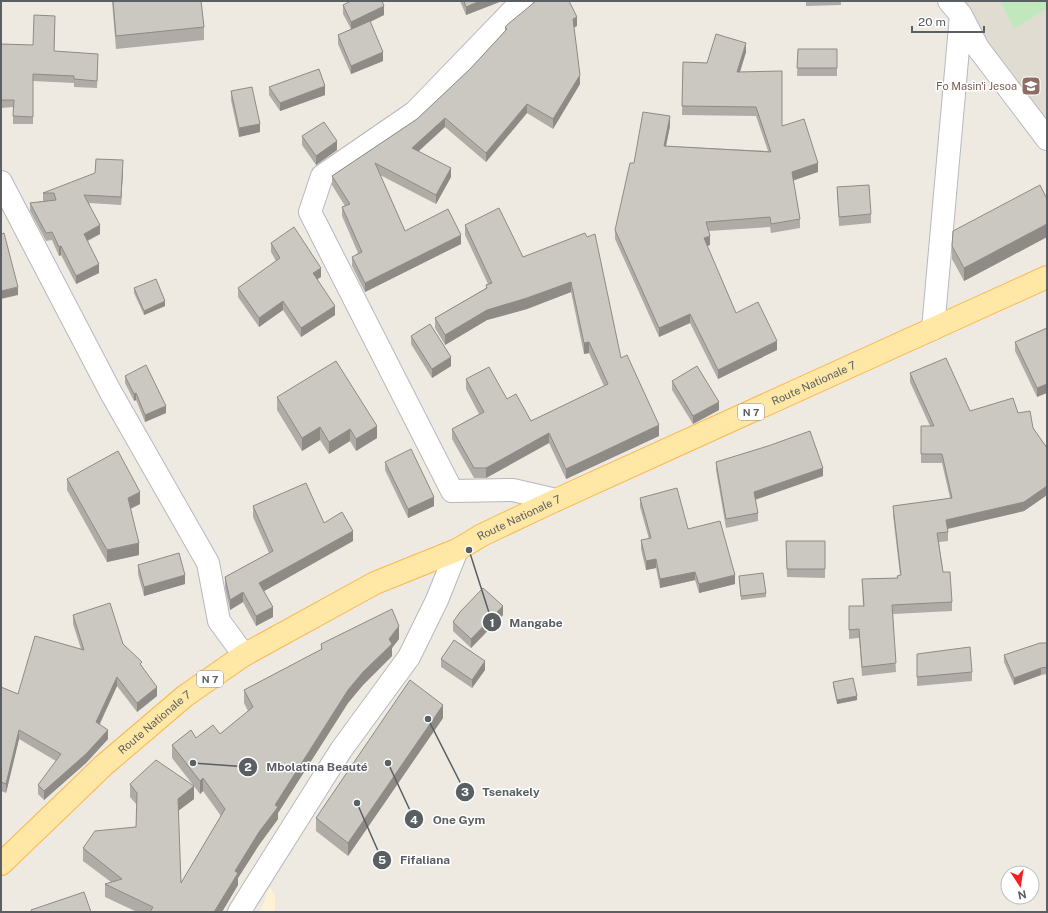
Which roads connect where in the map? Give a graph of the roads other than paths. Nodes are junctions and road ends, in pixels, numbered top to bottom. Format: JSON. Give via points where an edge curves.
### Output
{"nodes":[{"id":1,"x":522,"y":1,"type":"edge"},
{"id":2,"x":955,"y":8,"type":"edge"},
{"id":3,"x":1047,"y":139,"type":"edge"},
{"id":4,"x":1,"y":182,"type":"edge"},
{"id":5,"x":1047,"y":277,"type":"edge"},
{"id":6,"x":933,"y":329,"type":"junction"},
{"id":7,"x":556,"y":500,"type":"junction"},
{"id":8,"x":457,"y":550,"type":"junction"},
{"id":9,"x":244,"y":655,"type":"junction"},
{"id":10,"x":1,"y":864,"type":"edge"},
{"id":11,"x":239,"y":912,"type":"edge"}],
"edges":[{"from":1,"to":7,"type":"street","via":[[415,112],[322,176],[310,212],[452,491],[513,490]]},
{"from":2,"to":3,"type":"street","via":[[978,48]]},
{"from":2,"to":6,"type":"street"},
{"from":4,"to":9,"type":"street","via":[[110,391],[208,563],[219,621]]},
{"from":5,"to":6,"type":"main road","name":"Route Nationale 7","number":"N 7"},
{"from":6,"to":7,"type":"main road","name":"Route Nationale 7","number":"N 7"},
{"from":7,"to":8,"type":"main road","name":"Route Nationale 7","number":"N 7","via":[[482,535]]},
{"from":8,"to":9,"type":"main road","name":"Route Nationale 7","number":"N 7","via":[[375,583]]},
{"from":8,"to":11,"type":"street","via":[[437,600],[408,657],[341,750]]},
{"from":9,"to":10,"type":"main road","name":"Route Nationale 7","number":"N 7","via":[[185,696],[104,765]]}]}
